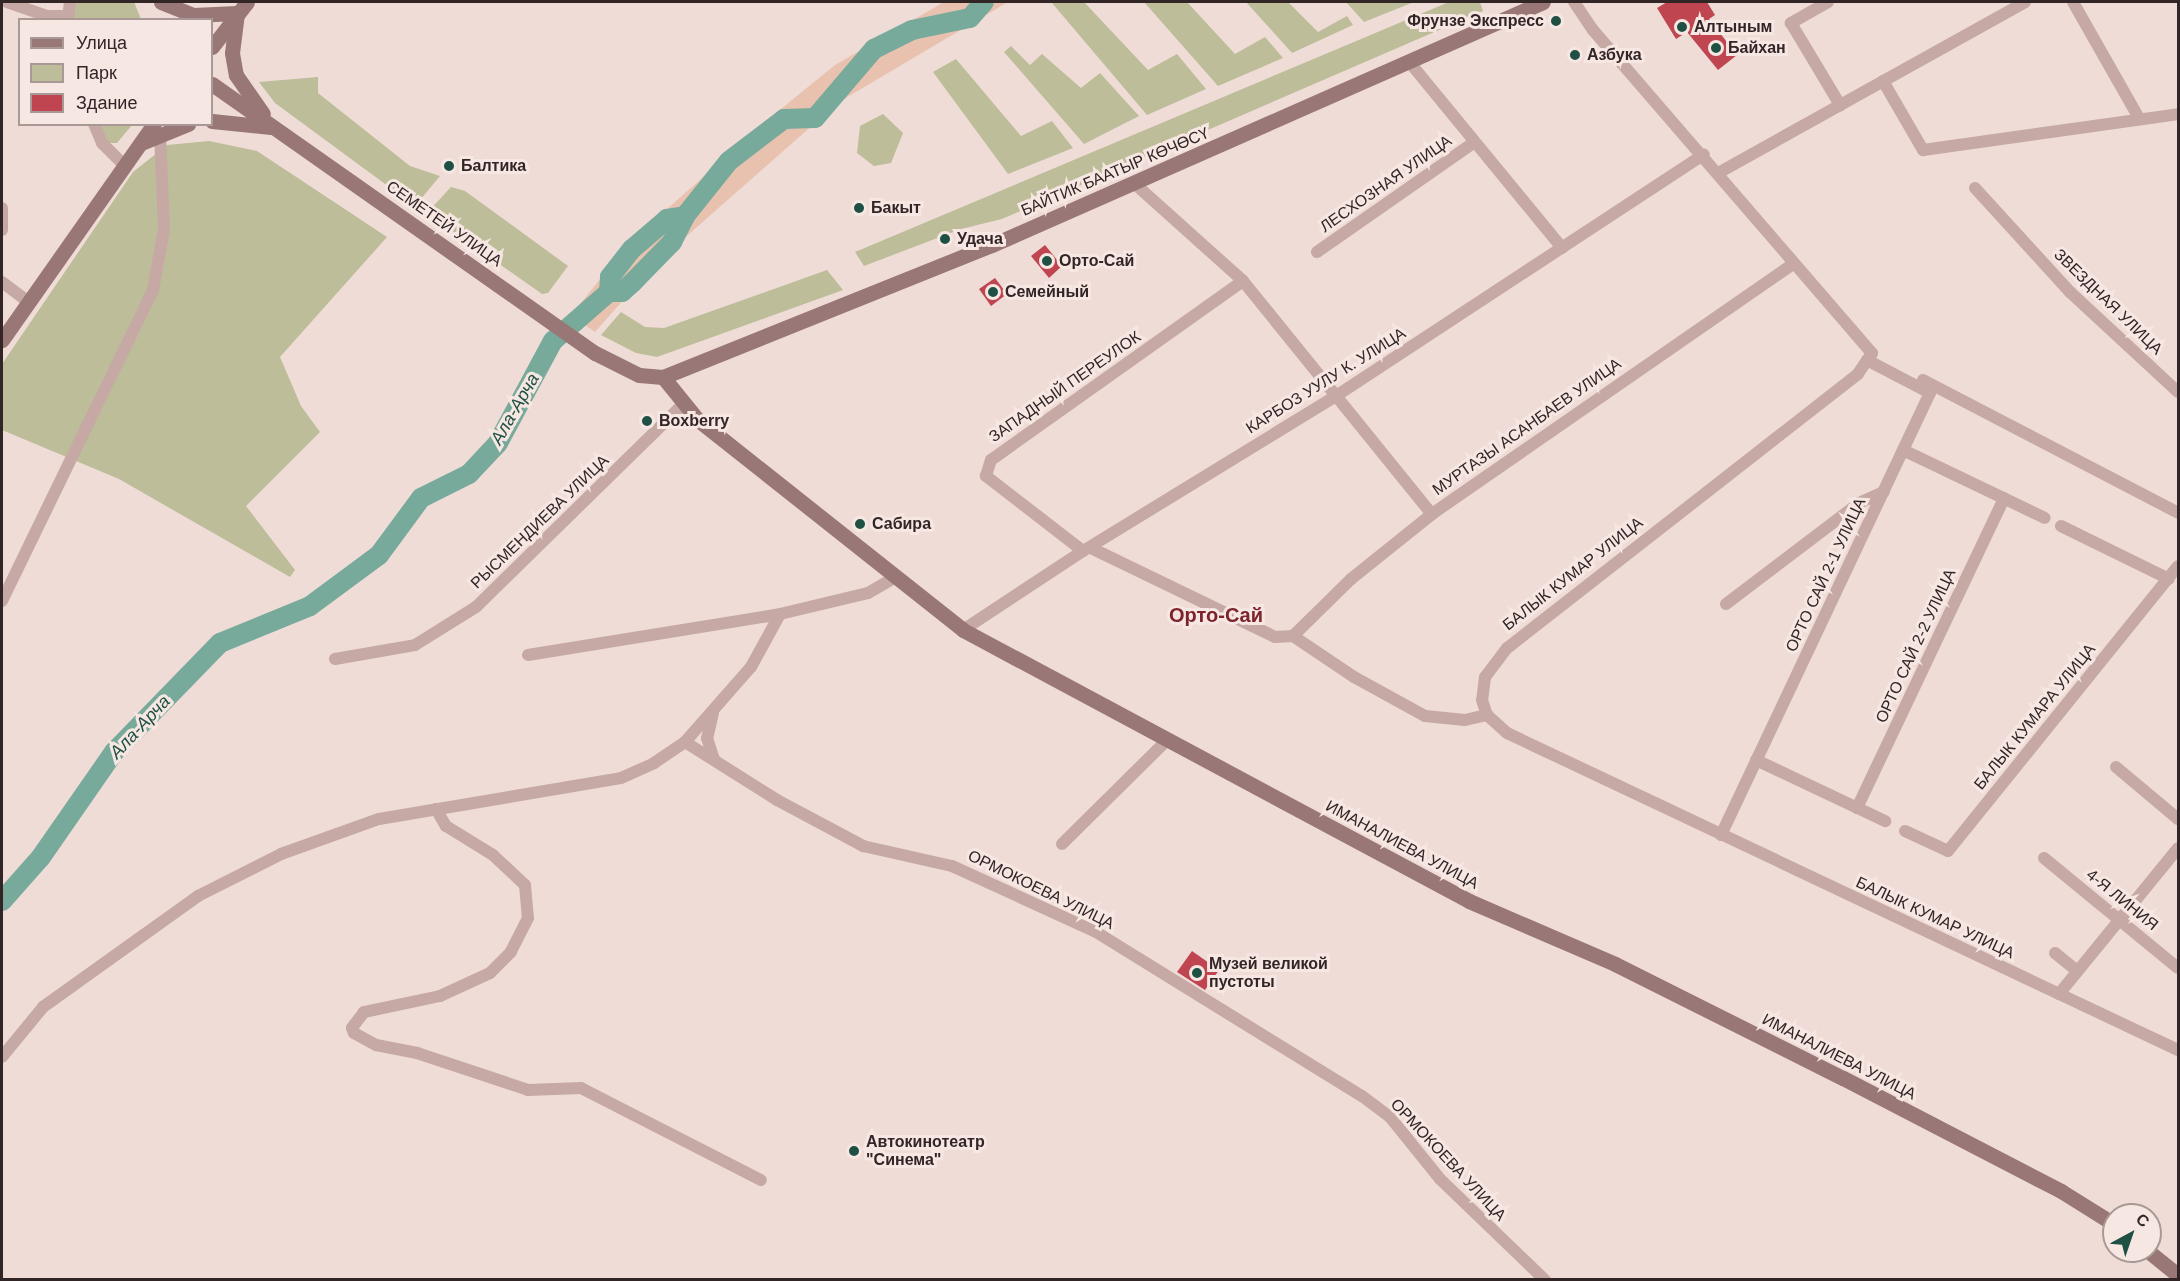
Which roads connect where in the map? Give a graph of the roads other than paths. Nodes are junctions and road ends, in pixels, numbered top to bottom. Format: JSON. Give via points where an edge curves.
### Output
{"nodes":[{"id":1,"x":7,"y":2,"type":"edge"},
{"id":2,"x":70,"y":2,"type":"edge"},
{"id":3,"x":160,"y":2,"type":"edge"},
{"id":4,"x":1543,"y":2,"type":"edge"},
{"id":5,"x":1574,"y":2,"type":"edge"},
{"id":6,"x":1828,"y":2,"type":"edge"},
{"id":7,"x":2025,"y":2,"type":"edge"},
{"id":8,"x":2073,"y":2,"type":"edge"},
{"id":9,"x":2,"y":6,"type":"edge"},
{"id":10,"x":242,"y":8,"type":"edge"},
{"id":11,"x":68,"y":18,"type":"edge"},
{"id":12,"x":167,"y":18,"type":"edge"},
{"id":13,"x":213,"y":46,"type":"edge"},
{"id":14,"x":1411,"y":64,"type":"junction"},
{"id":15,"x":1883,"y":81,"type":"junction"},
{"id":16,"x":213,"y":85,"type":"edge"},
{"id":17,"x":1840,"y":105,"type":"junction"},
{"id":18,"x":2178,"y":114,"type":"edge"},
{"id":19,"x":2139,"y":118,"type":"junction"},
{"id":20,"x":213,"y":121,"type":"edge"},
{"id":21,"x":95,"y":126,"type":"edge"},
{"id":22,"x":176,"y":126,"type":"edge"},
{"id":23,"x":274,"y":128,"type":"junction"},
{"id":24,"x":157,"y":129,"type":"edge"},
{"id":25,"x":1473,"y":143,"type":"junction"},
{"id":26,"x":1704,"y":154,"type":"junction"},
{"id":27,"x":124,"y":165,"type":"junction"},
{"id":28,"x":1720,"y":172,"type":"junction"},
{"id":29,"x":1135,"y":184,"type":"junction"},
{"id":30,"x":1975,"y":188,"type":"dead end"},
{"id":31,"x":2,"y":208,"type":"edge"},
{"id":32,"x":2,"y":230,"type":"edge"},
{"id":33,"x":1562,"y":248,"type":"junction"},
{"id":34,"x":1317,"y":252,"type":"dead end"},
{"id":35,"x":1793,"y":264,"type":"junction"},
{"id":36,"x":1243,"y":281,"type":"junction"},
{"id":37,"x":2,"y":282,"type":"edge"},
{"id":38,"x":27,"y":302,"type":"junction"},
{"id":39,"x":2,"y":340,"type":"edge"},
{"id":40,"x":1870,"y":356,"type":"junction"},
{"id":41,"x":663,"y":377,"type":"junction"},
{"id":42,"x":2176,"y":384,"type":"edge"},
{"id":43,"x":1336,"y":396,"type":"junction"},
{"id":44,"x":683,"y":404,"type":"junction"},
{"id":45,"x":1903,"y":450,"type":"junction"},
{"id":46,"x":1884,"y":492,"type":"junction"},
{"id":47,"x":2004,"y":498,"type":"junction"},
{"id":48,"x":2178,"y":513,"type":"edge"},
{"id":49,"x":1432,"y":514,"type":"junction"},
{"id":50,"x":2045,"y":518,"type":"dead end"},
{"id":51,"x":2061,"y":526,"type":"dead end"},
{"id":52,"x":1087,"y":549,"type":"junction"},
{"id":53,"x":2178,"y":566,"type":"edge"},
{"id":54,"x":894,"y":578,"type":"junction"},
{"id":55,"x":2169,"y":579,"type":"junction"},
{"id":56,"x":2,"y":602,"type":"edge"},
{"id":57,"x":1726,"y":604,"type":"dead end"},
{"id":58,"x":780,"y":614,"type":"junction"},
{"id":59,"x":963,"y":630,"type":"junction"},
{"id":60,"x":1293,"y":636,"type":"junction"},
{"id":61,"x":528,"y":655,"type":"dead end"},
{"id":62,"x":335,"y":658,"type":"dead end"},
{"id":63,"x":714,"y":709,"type":"junction"},
{"id":64,"x":1487,"y":715,"type":"junction"},
{"id":65,"x":1168,"y":739,"type":"junction"},
{"id":66,"x":685,"y":742,"type":"junction"},
{"id":67,"x":714,"y":759,"type":"junction"},
{"id":68,"x":1756,"y":760,"type":"junction"},
{"id":69,"x":2116,"y":767,"type":"dead end"},
{"id":70,"x":1857,"y":808,"type":"junction"},
{"id":71,"x":436,"y":810,"type":"junction"},
{"id":72,"x":2178,"y":819,"type":"edge"},
{"id":73,"x":1885,"y":821,"type":"dead end"},
{"id":74,"x":1905,"y":831,"type":"dead end"},
{"id":75,"x":1721,"y":835,"type":"junction"},
{"id":76,"x":1062,"y":844,"type":"dead end"},
{"id":77,"x":2178,"y":848,"type":"edge"},
{"id":78,"x":2044,"y":858,"type":"dead end"},
{"id":79,"x":2120,"y":920,"type":"junction"},
{"id":80,"x":2055,"y":953,"type":"dead end"},
{"id":81,"x":2178,"y":968,"type":"edge"},
{"id":82,"x":2077,"y":971,"type":"junction"},
{"id":83,"x":2059,"y":994,"type":"junction"},
{"id":84,"x":2178,"y":1050,"type":"edge"},
{"id":85,"x":2,"y":1057,"type":"edge"},
{"id":86,"x":761,"y":1180,"type":"dead end"},
{"id":87,"x":2102,"y":1217,"type":"edge"},
{"id":88,"x":2162,"y":1262,"type":"edge"},
{"id":89,"x":2178,"y":1275,"type":"edge"},
{"id":90,"x":1545,"y":1280,"type":"edge"}],
"edges":[{"from":1,"to":9,"type":"street"},
{"from":1,"to":11,"type":"street","via":[[47,16]]},
{"from":2,"to":11,"type":"street"},
{"from":3,"to":10,"type":"main road","via":[[193,15]]},
{"from":3,"to":12,"type":"main road"},
{"from":4,"to":14,"type":"main road","name":"БАЙТИК БААТЫР КӨЧӨСҮ"},
{"from":5,"to":26,"type":"street","via":[[1593,30]]},
{"from":6,"to":17,"type":"street","via":[[1791,23]]},
{"from":7,"to":15,"type":"street"},
{"from":8,"to":19,"type":"street"},
{"from":10,"to":13,"type":"main road"},
{"from":10,"to":23,"type":"main road","via":[[232,52],[236,75]]},
{"from":14,"to":25,"type":"street","name":"ЛЕСХОЗНАЯ УЛИЦА"},
{"from":14,"to":29,"type":"main road","name":"БАЙТИК БААТЫР КӨЧӨСҮ"},
{"from":15,"to":17,"type":"street"},
{"from":15,"to":19,"type":"street","via":[[1923,150]]},
{"from":16,"to":23,"type":"main road","name":"СЕМЕТЕЙ УЛИЦА"},
{"from":17,"to":28,"type":"street"},
{"from":18,"to":19,"type":"street"},
{"from":20,"to":23,"type":"main road"},
{"from":21,"to":27,"type":"street","via":[[102,143]]},
{"from":22,"to":24,"type":"main road"},
{"from":23,"to":41,"type":"main road","name":"СЕМЕТЕЙ УЛИЦА","via":[[595,353],[639,375]]},
{"from":24,"to":27,"type":"main road"},
{"from":24,"to":56,"type":"street","via":[[164,229],[153,290]]},
{"from":25,"to":33,"type":"street","name":"ЛЕСХОЗНАЯ УЛИЦА"},
{"from":25,"to":34,"type":"street","name":"ЛЕСХОЗНАЯ УЛИЦА"},
{"from":26,"to":28,"type":"street"},
{"from":26,"to":33,"type":"street","name":"КАРБОЗ УУЛУ К. УЛИЦА"},
{"from":27,"to":38,"type":"main road"},
{"from":28,"to":35,"type":"street"},
{"from":29,"to":36,"type":"street"},
{"from":29,"to":41,"type":"main road","name":"БАЙТИК БААТЫР КӨЧӨСҮ"},
{"from":30,"to":42,"type":"street","name":"ЗВЕЗДНАЯ УЛИЦА","via":[[2070,292]]},
{"from":31,"to":32,"type":"street"},
{"from":33,"to":43,"type":"street","name":"КАРБОЗ УУЛУ К. УЛИЦА"},
{"from":35,"to":40,"type":"street"},
{"from":35,"to":49,"type":"street","name":"МУРТАЗЫ АСАНБАЕВ УЛИЦА"},
{"from":36,"to":43,"type":"street"},
{"from":36,"to":52,"type":"street","name":"ЗАПАДНЫЙ ПЕРЕУЛОК","via":[[991,460],[987,476]]},
{"from":37,"to":38,"type":"street"},
{"from":38,"to":39,"type":"main road"},
{"from":40,"to":45,"type":"street","name":"ОРТО САЙ 2-1 УЛИЦА","via":[[1930,392]]},
{"from":40,"to":48,"type":"street"},
{"from":40,"to":64,"type":"street","name":"БАЛЫК КУМАР УЛИЦА","via":[[1858,374],[1507,648],[1485,677],[1482,700]]},
{"from":41,"to":44,"type":"main road","name":"ИМАНАЛИЕВА УЛИЦА"},
{"from":43,"to":49,"type":"street"},
{"from":43,"to":52,"type":"street","name":"КАРБОЗ УУЛУ К. УЛИЦА"},
{"from":44,"to":54,"type":"main road","name":"ИМАНАЛИЕВА УЛИЦА"},
{"from":44,"to":62,"type":"street","name":"РЫСМЕНДИЕВА УЛИЦА","via":[[476,607],[415,645]]},
{"from":45,"to":46,"type":"street","name":"ОРТО САЙ 2-1 УЛИЦА"},
{"from":45,"to":47,"type":"street"},
{"from":46,"to":57,"type":"street","via":[[1859,503]]},
{"from":46,"to":68,"type":"street","name":"ОРТО САЙ 2-1 УЛИЦА"},
{"from":47,"to":50,"type":"street"},
{"from":47,"to":70,"type":"street","name":"ОРТО САЙ 2-2 УЛИЦА"},
{"from":49,"to":60,"type":"street","name":"МУРТАЗЫ АСАНБАЕВ УЛИЦА","via":[[1351,579]]},
{"from":51,"to":55,"type":"street"},
{"from":52,"to":59,"type":"street","name":"КАРБОЗ УУЛУ К. УЛИЦА"},
{"from":52,"to":60,"type":"street","via":[[1275,637]]},
{"from":53,"to":55,"type":"street","name":"БАЛЫК КУМАРА УЛИЦА"},
{"from":54,"to":58,"type":"street","via":[[868,593]]},
{"from":54,"to":59,"type":"main road","name":"ИМАНАЛИЕВА УЛИЦА"},
{"from":55,"to":74,"type":"street","name":"БАЛЫК КУМАРА УЛИЦА","via":[[1948,851]]},
{"from":58,"to":61,"type":"street"},
{"from":58,"to":63,"type":"street","via":[[751,667]]},
{"from":59,"to":65,"type":"main road","name":"ИМАНАЛИЕВА УЛИЦА","via":[[1059,686]]},
{"from":60,"to":64,"type":"street","via":[[1354,677],[1425,716],[1465,720]]},
{"from":63,"to":66,"type":"street"},
{"from":63,"to":67,"type":"street","via":[[707,738]]},
{"from":64,"to":75,"type":"street","name":"БАЛЫК КУМАР УЛИЦА","via":[[1507,734]]},
{"from":65,"to":76,"type":"street"},
{"from":65,"to":87,"type":"main road","name":"ИМАНАЛИЕВА УЛИЦА","via":[[1469,902],[1615,964],[2061,1191]]},
{"from":66,"to":67,"type":"street","name":"ОРМОКОЕВА УЛИЦА"},
{"from":66,"to":71,"type":"street","via":[[621,778]]},
{"from":67,"to":90,"type":"street","name":"ОРМОКОЕВА УЛИЦА","via":[[777,801],[862,846],[952,866],[1096,932],[1362,1096],[1390,1117],[1440,1179]]},
{"from":68,"to":70,"type":"street"},
{"from":68,"to":75,"type":"street","name":"ОРТО САЙ 2-1 УЛИЦА"},
{"from":69,"to":72,"type":"street"},
{"from":70,"to":73,"type":"street"},
{"from":71,"to":85,"type":"street","via":[[328,835],[198,896],[43,1006]]},
{"from":71,"to":86,"type":"street","via":[[446,826],[493,855],[525,885],[528,918],[511,952],[490,973],[440,996],[364,1012],[352,1028],[354,1033],[376,1045],[417,1053],[528,1090],[581,1088]]},
{"from":75,"to":83,"type":"street","name":"БАЛЫК КУМАР УЛИЦА"},
{"from":77,"to":79,"type":"street"},
{"from":78,"to":79,"type":"street","name":"4-Я ЛИНИЯ"},
{"from":79,"to":81,"type":"street","name":"4-Я ЛИНИЯ"},
{"from":79,"to":82,"type":"street"},
{"from":80,"to":82,"type":"street"},
{"from":82,"to":83,"type":"street"},
{"from":83,"to":84,"type":"street","name":"БАЛЫК КУМАР УЛИЦА"},
{"from":88,"to":89,"type":"main road"}]}
